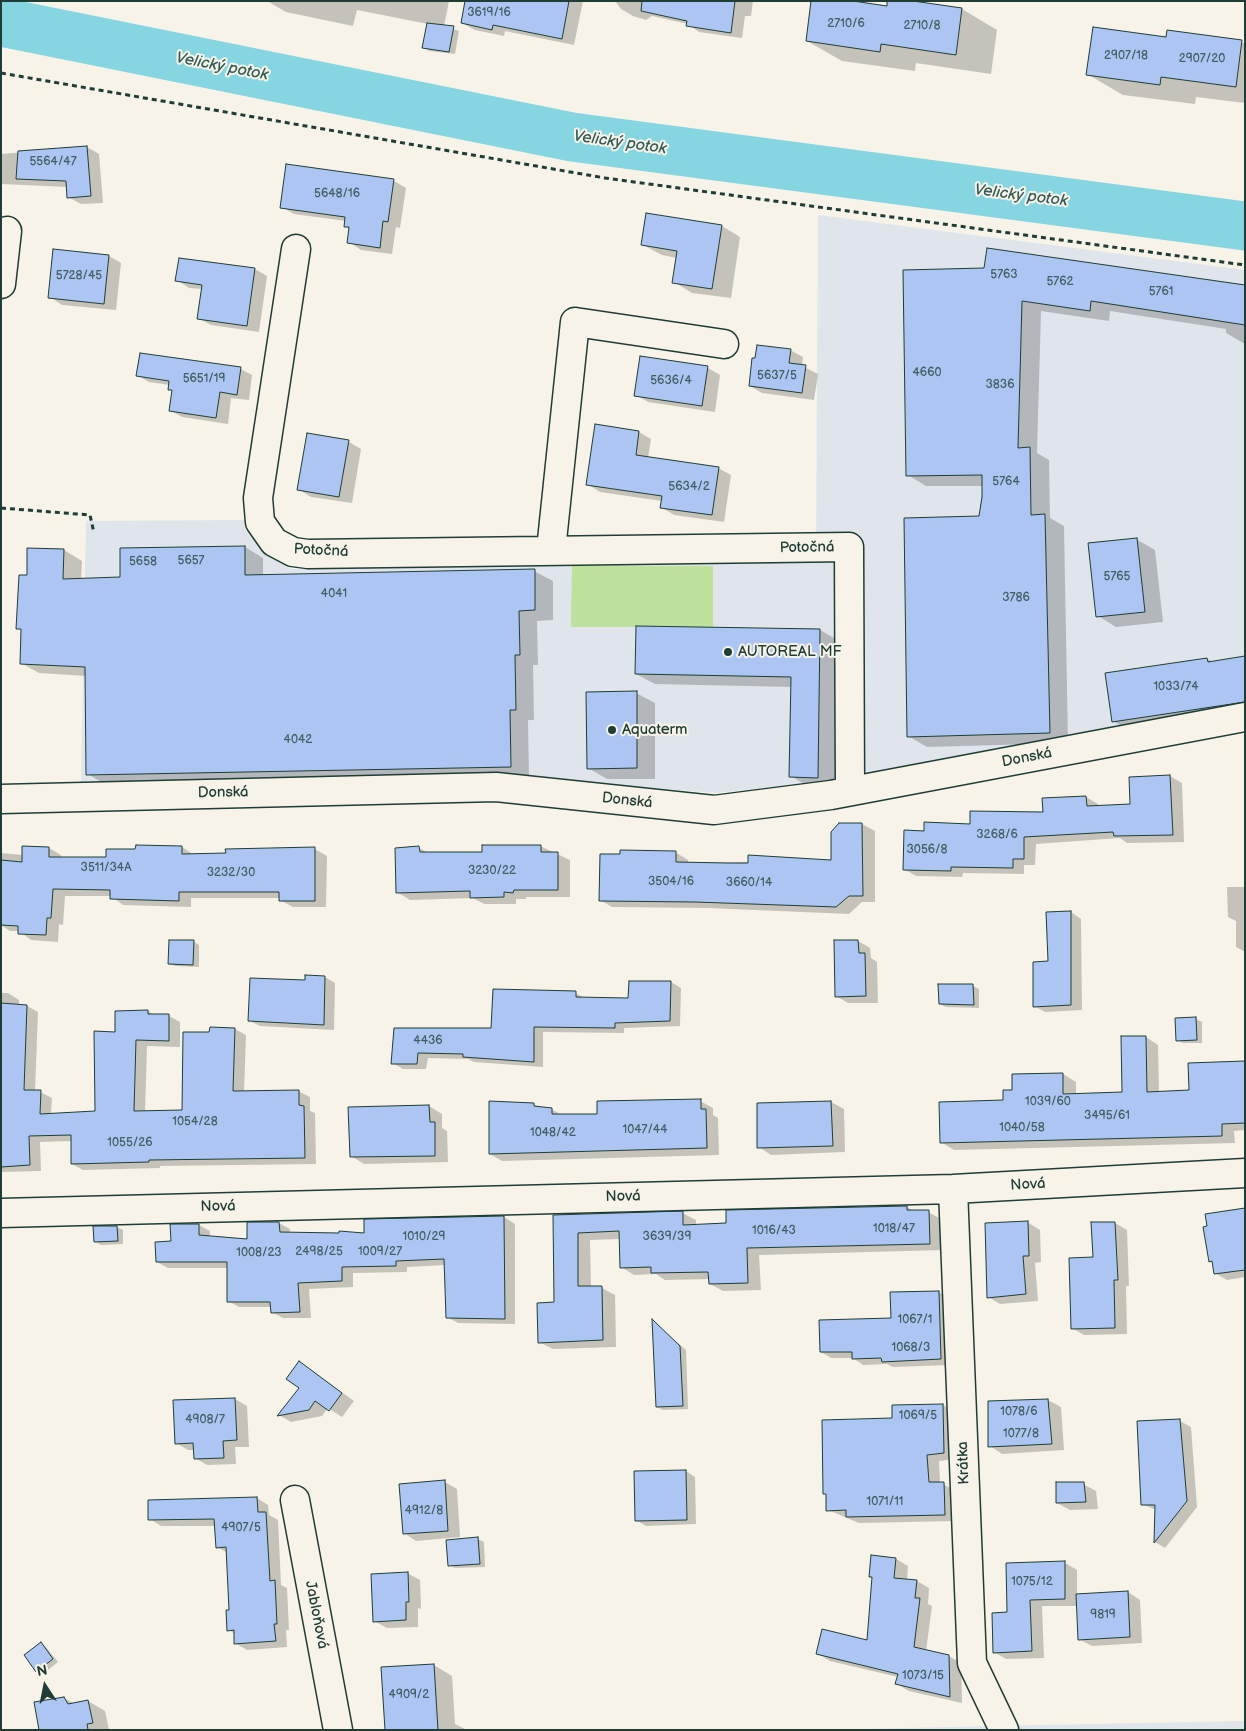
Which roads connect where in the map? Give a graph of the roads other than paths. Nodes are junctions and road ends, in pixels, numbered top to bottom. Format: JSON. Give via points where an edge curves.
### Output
{"nodes":[{"id":1,"x":7,"y":231,"type":"dead end"},
{"id":2,"x":296,"y":249,"type":"dead end"},
{"id":3,"x":1,"y":284,"type":"edge"},
{"id":4,"x":724,"y":344,"type":"dead end"},
{"id":5,"x":551,"y":550,"type":"junction"},
{"id":6,"x":1245,"y":717,"type":"edge"},
{"id":7,"x":850,"y":791,"type":"junction"},
{"id":8,"x":1,"y":799,"type":"edge"},
{"id":9,"x":1245,"y":1173,"type":"edge"},
{"id":10,"x":953,"y":1189,"type":"junction"},
{"id":11,"x":1,"y":1213,"type":"edge"},
{"id":12,"x":295,"y":1500,"type":"dead end"},
{"id":13,"x":338,"y":1730,"type":"edge"},
{"id":14,"x":1004,"y":1730,"type":"edge"}],
"edges":[{"from":1,"to":3,"type":"street"},
{"from":2,"to":5,"type":"street","name":"Potočná","via":[[258,498],[260,522],[266,533],[283,548],[308,554]]},
{"from":4,"to":5,"type":"street","via":[[575,322]]},
{"from":5,"to":7,"type":"street","name":"Potočná","via":[[849,548]]},
{"from":6,"to":7,"type":"street","name":"Donská"},
{"from":7,"to":8,"type":"street","name":"Donská","via":[[714,810],[496,787]]},
{"from":9,"to":10,"type":"street","name":"Nová"},
{"from":10,"to":11,"type":"street","name":"Nová"},
{"from":10,"to":14,"type":"street","name":"Krátka","via":[[972,1663]]},
{"from":12,"to":13,"type":"street","name":"Jabloňová"}]}
